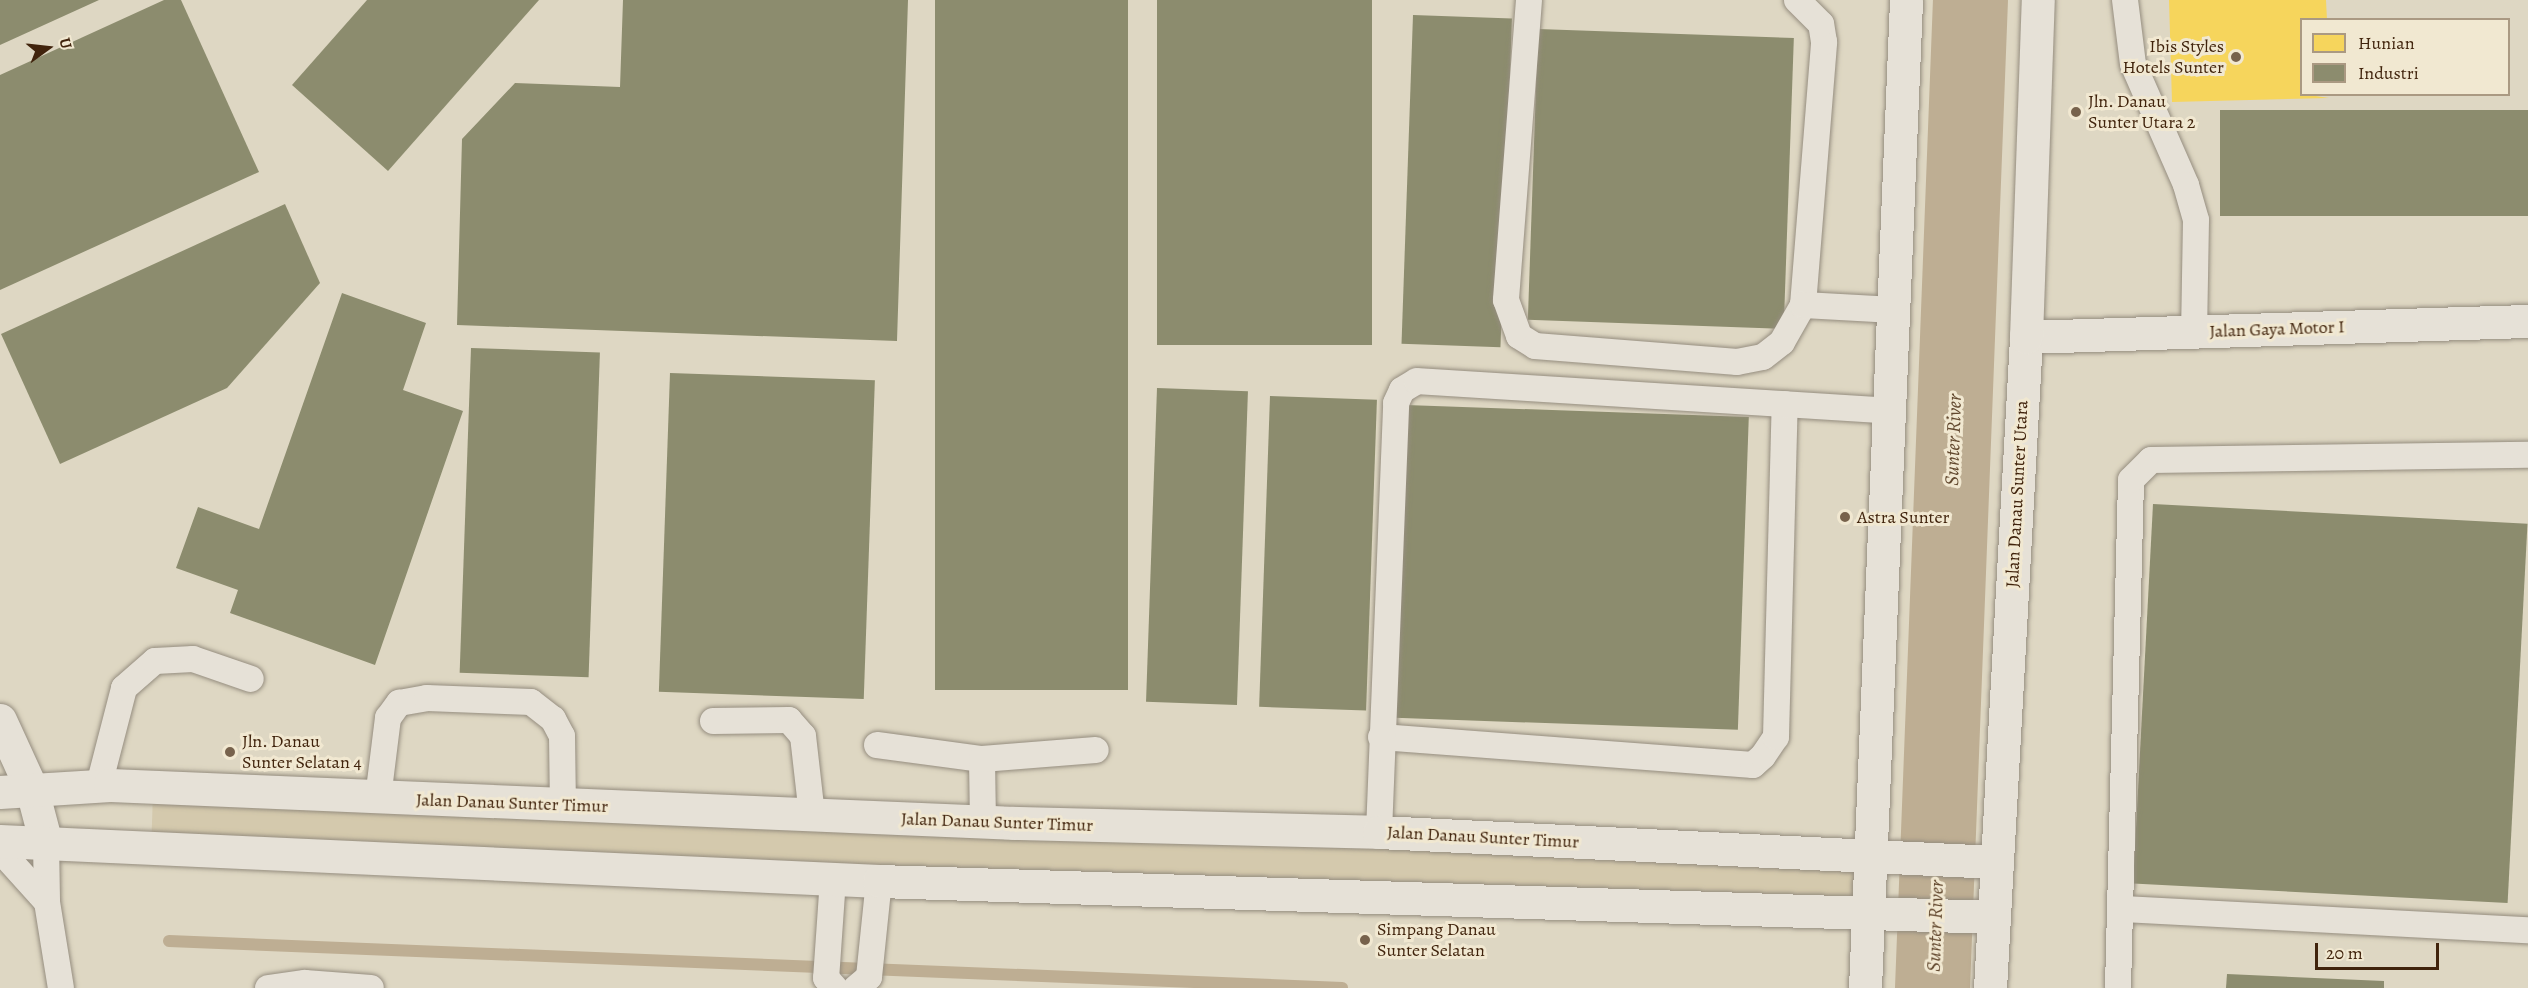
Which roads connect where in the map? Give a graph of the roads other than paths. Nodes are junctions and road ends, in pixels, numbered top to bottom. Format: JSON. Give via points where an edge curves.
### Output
{"nodes":[{"id":1,"x":1529,"y":0,"type":"edge"},
{"id":2,"x":1797,"y":0,"type":"edge"},
{"id":3,"x":1906,"y":0,"type":"edge"},
{"id":4,"x":2038,"y":0,"type":"edge"},
{"id":5,"x":2125,"y":0,"type":"edge"},
{"id":6,"x":1803,"y":305,"type":"junction"},
{"id":7,"x":1894,"y":310,"type":"junction"},
{"id":8,"x":2528,"y":321,"type":"edge"},
{"id":9,"x":2194,"y":332,"type":"junction"},
{"id":10,"x":2026,"y":338,"type":"junction"},
{"id":11,"x":1785,"y":404,"type":"junction"},
{"id":12,"x":1891,"y":411,"type":"junction"},
{"id":13,"x":2528,"y":455,"type":"edge"},
{"id":14,"x":251,"y":679,"type":"dead end"},
{"id":15,"x":0,"y":720,"type":"edge"},
{"id":16,"x":713,"y":721,"type":"dead end"},
{"id":17,"x":1381,"y":737,"type":"junction"},
{"id":18,"x":877,"y":745,"type":"dead end"},
{"id":19,"x":1096,"y":750,"type":"dead end"},
{"id":20,"x":982,"y":759,"type":"junction"},
{"id":21,"x":99,"y":785,"type":"junction"},
{"id":22,"x":16,"y":791,"type":"edge"},
{"id":23,"x":378,"y":798,"type":"junction"},
{"id":24,"x":563,"y":805,"type":"junction"},
{"id":25,"x":812,"y":815,"type":"junction"},
{"id":26,"x":983,"y":822,"type":"junction"},
{"id":27,"x":1379,"y":832,"type":"junction"},
{"id":28,"x":0,"y":842,"type":"edge"},
{"id":29,"x":46,"y":843,"type":"junction"},
{"id":30,"x":0,"y":850,"type":"edge"},
{"id":31,"x":1870,"y":855,"type":"junction"},
{"id":32,"x":1979,"y":861,"type":"junction"},
{"id":33,"x":833,"y":879,"type":"junction"},
{"id":34,"x":879,"y":881,"type":"junction"},
{"id":35,"x":47,"y":902,"type":"junction"},
{"id":36,"x":2122,"y":909,"type":"junction"},
{"id":37,"x":1868,"y":913,"type":"junction"},
{"id":38,"x":1978,"y":916,"type":"junction"},
{"id":39,"x":2528,"y":930,"type":"edge"},
{"id":40,"x":863,"y":982,"type":"edge"},
{"id":41,"x":831,"y":983,"type":"edge"},
{"id":42,"x":61,"y":988,"type":"edge"},
{"id":43,"x":268,"y":988,"type":"edge"},
{"id":44,"x":371,"y":988,"type":"edge"},
{"id":45,"x":1865,"y":988,"type":"edge"},
{"id":46,"x":1990,"y":988,"type":"edge"},
{"id":47,"x":2118,"y":988,"type":"edge"}],
"edges":[{"from":1,"to":6,"type":"lane","via":[[1506,300],[1519,336],[1535,346],[1737,362],[1763,357],[1782,342]]},
{"from":2,"to":6,"type":"lane","via":[[1821,24],[1824,42]]},
{"from":3,"to":7,"type":"main road"},
{"from":4,"to":10,"type":"main road","name":"Jalan Danau Sunter Utara"},
{"from":5,"to":9,"type":"lane","via":[[2133,64],[2186,184],[2196,220]]},
{"from":6,"to":7,"type":"lane"},
{"from":7,"to":12,"type":"main road"},
{"from":8,"to":9,"type":"main road","name":"Jalan Gaya Motor I"},
{"from":9,"to":10,"type":"main road","name":"Jalan Gaya Motor I"},
{"from":10,"to":32,"type":"main road","name":"Jalan Danau Sunter Utara"},
{"from":11,"to":12,"type":"lane"},
{"from":11,"to":17,"type":"lane","via":[[1417,381],[1402,390],[1396,403]]},
{"from":11,"to":17,"type":"lane","via":[[1776,737],[1758,761],[1752,765]]},
{"from":12,"to":31,"type":"main road"},
{"from":13,"to":36,"type":"lane","via":[[2151,460],[2131,480]]},
{"from":14,"to":21,"type":"lane","via":[[193,659],[155,661],[124,688]]},
{"from":15,"to":22,"type":"main road"},
{"from":16,"to":25,"type":"lane","via":[[789,720],[803,736]]},
{"from":17,"to":27,"type":"lane"},
{"from":18,"to":20,"type":"lane"},
{"from":19,"to":20,"type":"lane"},
{"from":20,"to":26,"type":"lane"},
{"from":21,"to":22,"type":"main road","name":"Jalan Danau Sunter Timur"},
{"from":21,"to":23,"type":"main road","name":"Jalan Danau Sunter Timur"},
{"from":22,"to":29,"type":"main road"},
{"from":23,"to":24,"type":"main road","name":"Jalan Danau Sunter Timur"},
{"from":23,"to":24,"type":"lane","via":[[388,718],[399,703],[485,700],[531,702],[553,719],[562,736]]},
{"from":24,"to":25,"type":"main road","name":"Jalan Danau Sunter Timur"},
{"from":25,"to":26,"type":"main road","name":"Jalan Danau Sunter Timur"},
{"from":26,"to":27,"type":"main road","name":"Jalan Danau Sunter Timur"},
{"from":27,"to":31,"type":"main road","name":"Jalan Danau Sunter Timur"},
{"from":28,"to":29,"type":"main road"},
{"from":29,"to":33,"type":"main road"},
{"from":29,"to":35,"type":"lane"},
{"from":30,"to":35,"type":"lane"},
{"from":31,"to":32,"type":"main road","name":"Jalan Danau Sunter Timur"},
{"from":31,"to":37,"type":"main road"},
{"from":32,"to":38,"type":"main road","name":"Jalan Danau Sunter Utara"},
{"from":33,"to":34,"type":"main road"},
{"from":33,"to":41,"type":"lane","via":[[829,917]]},
{"from":34,"to":37,"type":"main road"},
{"from":34,"to":40,"type":"lane","via":[[876,923]]},
{"from":35,"to":42,"type":"lane"},
{"from":36,"to":39,"type":"lane"},
{"from":36,"to":47,"type":"lane"},
{"from":37,"to":38,"type":"main road"},
{"from":37,"to":45,"type":"main road"},
{"from":38,"to":46,"type":"main road","name":"Jalan Danau Sunter Utara"},
{"from":43,"to":44,"type":"lane","via":[[305,983]]}]}
